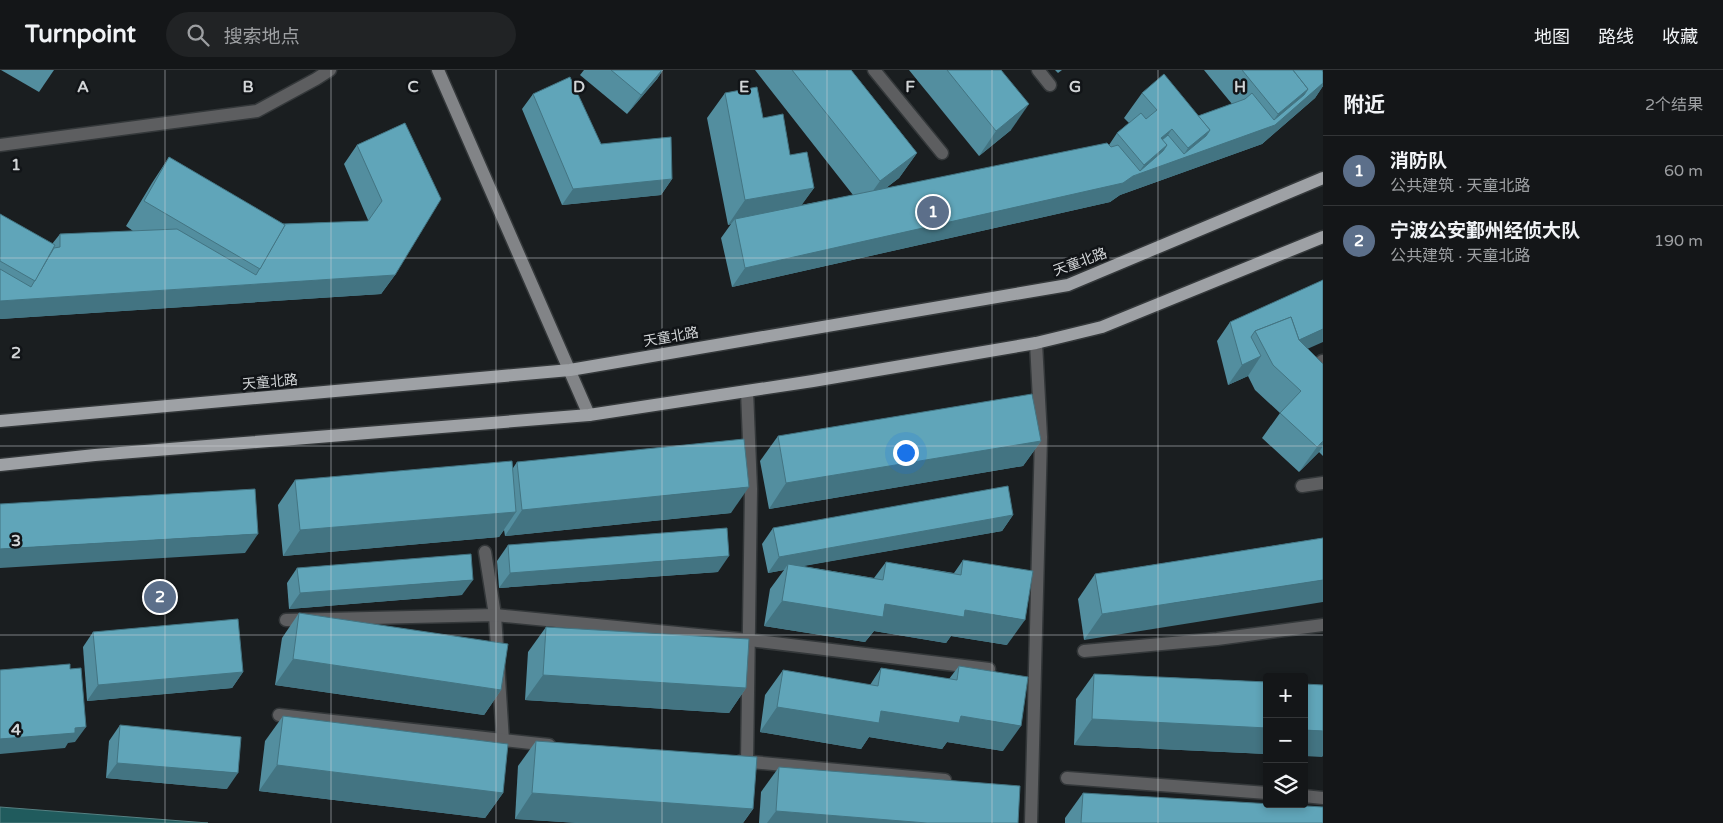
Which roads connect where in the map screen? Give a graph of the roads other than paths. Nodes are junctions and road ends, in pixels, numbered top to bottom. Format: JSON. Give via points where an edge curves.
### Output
{"nodes":[{"id":1,"x":330,"y":70,"type":"edge"},
{"id":2,"x":438,"y":70,"type":"edge"},
{"id":3,"x":874,"y":70,"type":"edge"},
{"id":4,"x":1038,"y":70,"type":"edge"},
{"id":5,"x":1050,"y":85,"type":"dead end"},
{"id":6,"x":0,"y":145,"type":"edge"},
{"id":7,"x":942,"y":153,"type":"dead end"},
{"id":8,"x":1323,"y":178,"type":"edge"},
{"id":9,"x":1323,"y":237,"type":"edge"},
{"id":10,"x":1036,"y":342,"type":"junction"},
{"id":11,"x":570,"y":370,"type":"junction"},
{"id":12,"x":747,"y":391,"type":"junction"},
{"id":13,"x":589,"y":415,"type":"junction"},
{"id":14,"x":0,"y":421,"type":"edge"},
{"id":15,"x":0,"y":465,"type":"edge"},
{"id":16,"x":1323,"y":483,"type":"edge"},
{"id":17,"x":1302,"y":486,"type":"dead end"},
{"id":18,"x":485,"y":552,"type":"dead end"},
{"id":19,"x":495,"y":614,"type":"junction"},
{"id":20,"x":286,"y":620,"type":"dead end"},
{"id":21,"x":1323,"y":625,"type":"edge"},
{"id":22,"x":749,"y":640,"type":"junction"},
{"id":23,"x":1084,"y":651,"type":"dead end"},
{"id":24,"x":988,"y":669,"type":"edge"},
{"id":25,"x":278,"y":715,"type":"dead end"},
{"id":26,"x":503,"y":741,"type":"junction"},
{"id":27,"x":561,"y":746,"type":"edge"},
{"id":28,"x":727,"y":760,"type":"edge"},
{"id":29,"x":747,"y":762,"type":"junction"},
{"id":30,"x":1066,"y":778,"type":"dead end"},
{"id":31,"x":954,"y":781,"type":"edge"},
{"id":32,"x":1263,"y":793,"type":"edge"},
{"id":33,"x":1308,"y":796,"type":"edge"},
{"id":34,"x":1323,"y":798,"type":"edge"},
{"id":35,"x":1031,"y":823,"type":"edge"}],
"edges":[{"from":1,"to":6,"type":"street","via":[[257,111]]},
{"from":2,"to":11,"type":"street"},
{"from":3,"to":7,"type":"street"},
{"from":4,"to":5,"type":"street"},
{"from":8,"to":11,"type":"main road","name":"天童北路","via":[[1068,285]]},
{"from":9,"to":10,"type":"main road","via":[[1102,327]]},
{"from":10,"to":12,"type":"main road"},
{"from":10,"to":35,"type":"street","via":[[1041,437]]},
{"from":11,"to":13,"type":"street"},
{"from":11,"to":14,"type":"main road","name":"天童北路"},
{"from":12,"to":13,"type":"main road"},
{"from":12,"to":22,"type":"street","via":[[751,489]]},
{"from":13,"to":15,"type":"main road"},
{"from":16,"to":17,"type":"street"},
{"from":18,"to":19,"type":"street"},
{"from":19,"to":20,"type":"street"},
{"from":19,"to":22,"type":"street"},
{"from":19,"to":26,"type":"street"},
{"from":21,"to":23,"type":"street"},
{"from":22,"to":24,"type":"street"},
{"from":22,"to":29,"type":"street"},
{"from":25,"to":26,"type":"street"},
{"from":26,"to":27,"type":"street"},
{"from":28,"to":29,"type":"street"},
{"from":29,"to":31,"type":"street"},
{"from":30,"to":32,"type":"street"},
{"from":33,"to":34,"type":"street"}]}
